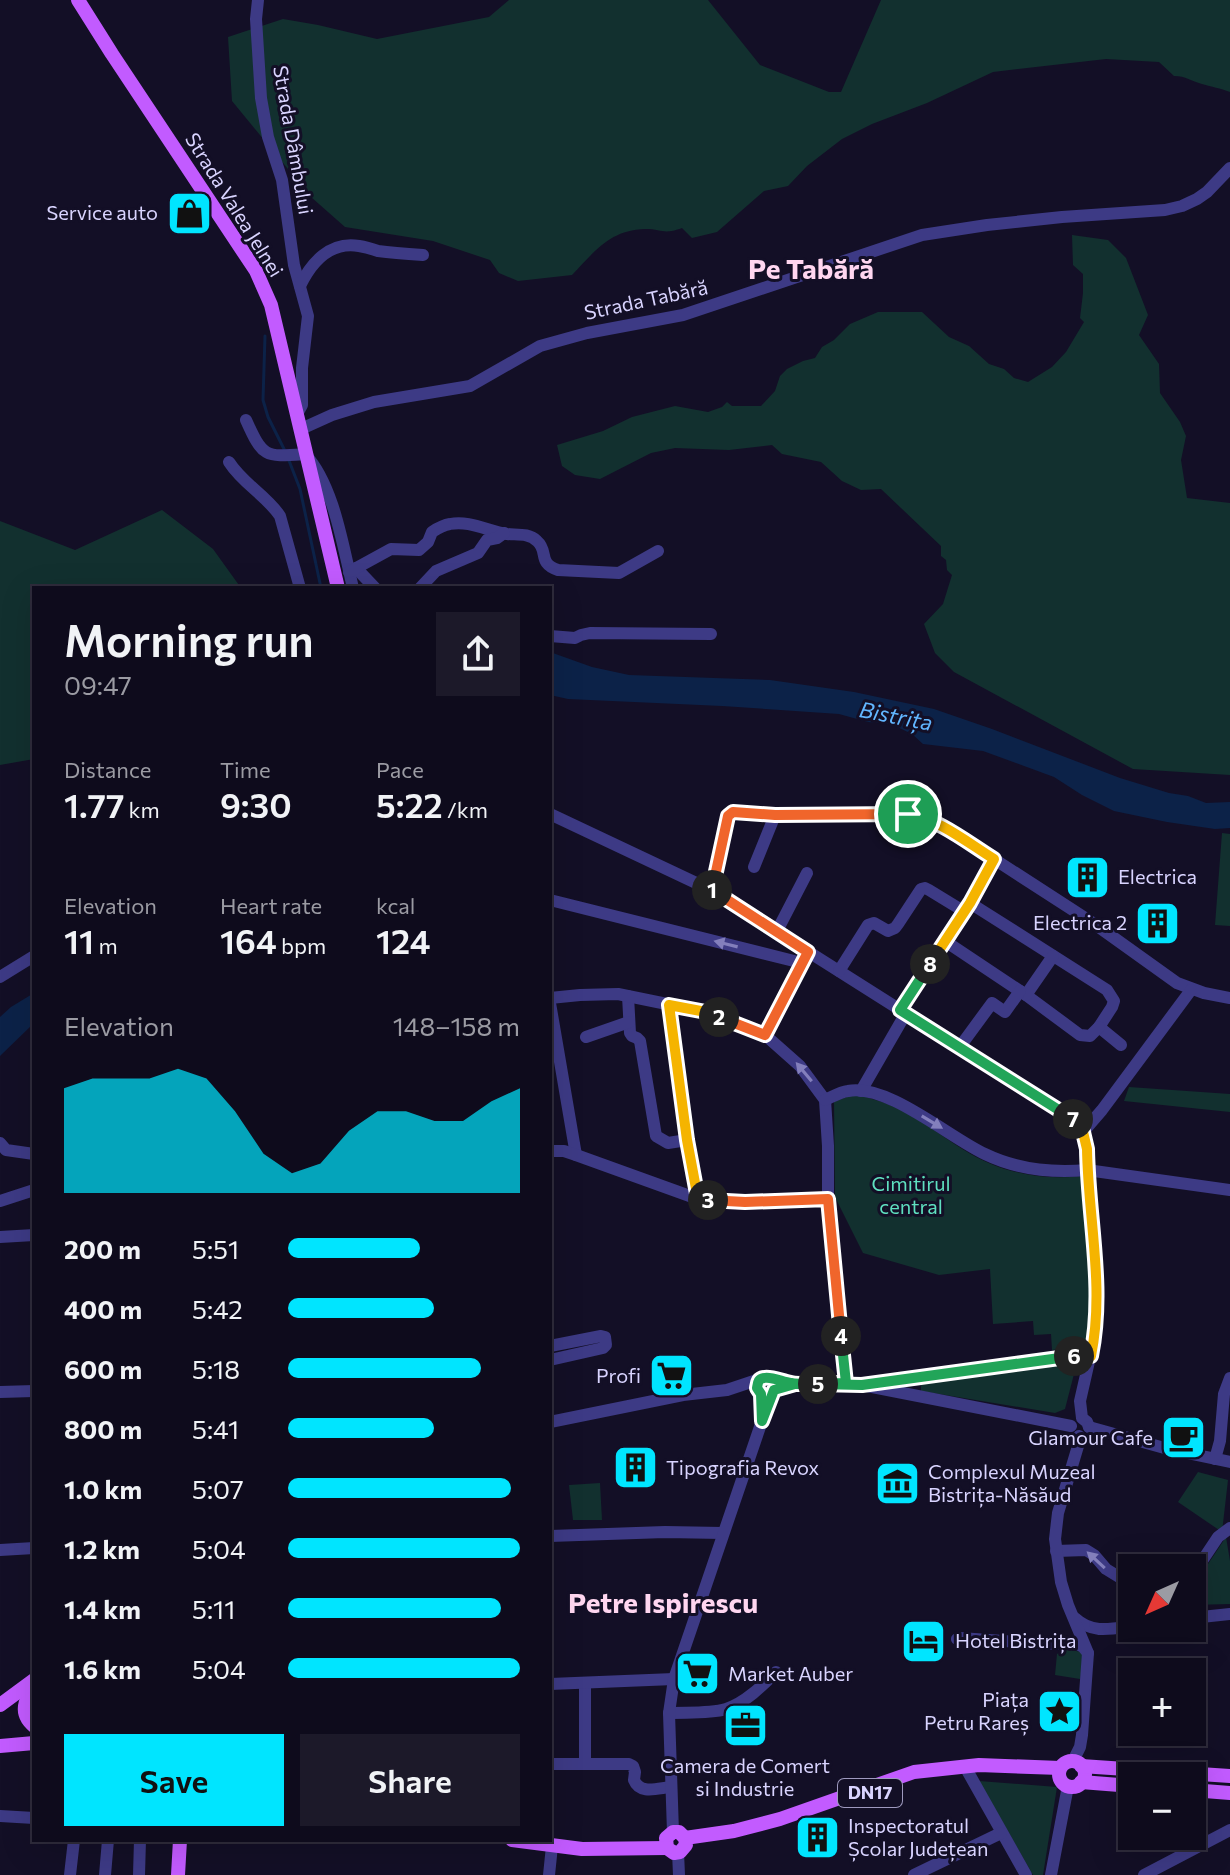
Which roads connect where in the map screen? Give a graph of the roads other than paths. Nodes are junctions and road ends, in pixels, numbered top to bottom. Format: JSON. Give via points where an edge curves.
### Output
{"nodes":[{"id":1,"x":78,"y":0,"type":"edge"},
{"id":2,"x":258,"y":0,"type":"edge"},
{"id":3,"x":1230,"y":168,"type":"edge"},
{"id":4,"x":423,"y":255,"type":"dead end"},
{"id":5,"x":300,"y":286,"type":"junction"},
{"id":6,"x":297,"y":414,"type":"junction"},
{"id":7,"x":246,"y":420,"type":"dead end"},
{"id":8,"x":301,"y":429,"type":"junction"},
{"id":9,"x":298,"y":454,"type":"junction"},
{"id":10,"x":229,"y":462,"type":"dead end"},
{"id":11,"x":504,"y":533,"type":"junction"},
{"id":12,"x":658,"y":551,"type":"dead end"},
{"id":13,"x":353,"y":570,"type":"junction"},
{"id":14,"x":299,"y":586,"type":"edge"},
{"id":15,"x":337,"y":586,"type":"edge"},
{"id":16,"x":353,"y":586,"type":"edge"},
{"id":17,"x":373,"y":586,"type":"edge"},
{"id":18,"x":422,"y":586,"type":"edge"},
{"id":19,"x":711,"y":634,"type":"dead end"},
{"id":20,"x":552,"y":636,"type":"edge"},
{"id":21,"x":552,"y":815,"type":"edge"},
{"id":22,"x":775,"y":815,"type":"junction"},
{"id":23,"x":994,"y":859,"type":"junction"},
{"id":24,"x":754,"y":867,"type":"dead end"},
{"id":25,"x":807,"y":873,"type":"dead end"},
{"id":26,"x":711,"y":890,"type":"junction"},
{"id":27,"x":552,"y":900,"type":"edge"},
{"id":28,"x":968,"y":907,"type":"junction"},
{"id":29,"x":777,"y":931,"type":"junction"},
{"id":30,"x":945,"y":941,"type":"junction"},
{"id":31,"x":1053,"y":956,"type":"junction"},
{"id":32,"x":32,"y":957,"type":"edge"},
{"id":33,"x":805,"y":957,"type":"junction"},
{"id":34,"x":839,"y":971,"type":"junction"},
{"id":35,"x":0,"y":977,"type":"edge"},
{"id":36,"x":1191,"y":990,"type":"junction"},
{"id":37,"x":1023,"y":993,"type":"junction"},
{"id":38,"x":628,"y":996,"type":"junction"},
{"id":39,"x":1230,"y":998,"type":"edge"},
{"id":40,"x":552,"y":1001,"type":"edge"},
{"id":41,"x":669,"y":1005,"type":"junction"},
{"id":42,"x":903,"y":1012,"type":"junction"},
{"id":43,"x":629,"y":1022,"type":"junction"},
{"id":44,"x":1099,"y":1027,"type":"junction"},
{"id":45,"x":552,"y":1028,"type":"edge"},
{"id":46,"x":765,"y":1035,"type":"junction"},
{"id":47,"x":586,"y":1037,"type":"dead end"},
{"id":48,"x":1121,"y":1045,"type":"dead end"},
{"id":49,"x":959,"y":1048,"type":"junction"},
{"id":50,"x":554,"y":1055,"type":"edge"},
{"id":51,"x":861,"y":1091,"type":"junction"},
{"id":52,"x":825,"y":1100,"type":"junction"},
{"id":53,"x":1083,"y":1132,"type":"junction"},
{"id":54,"x":687,"y":1140,"type":"junction"},
{"id":55,"x":0,"y":1143,"type":"edge"},
{"id":56,"x":552,"y":1151,"type":"edge"},
{"id":57,"x":32,"y":1154,"type":"edge"},
{"id":58,"x":576,"y":1155,"type":"junction"},
{"id":59,"x":1087,"y":1170,"type":"junction"},
{"id":60,"x":1230,"y":1190,"type":"edge"},
{"id":61,"x":32,"y":1191,"type":"edge"},
{"id":62,"x":698,"y":1199,"type":"junction"},
{"id":63,"x":828,"y":1199,"type":"junction"},
{"id":64,"x":0,"y":1201,"type":"edge"},
{"id":65,"x":32,"y":1235,"type":"edge"},
{"id":66,"x":0,"y":1237,"type":"edge"},
{"id":67,"x":552,"y":1346,"type":"edge"},
{"id":68,"x":1091,"y":1356,"type":"junction"},
{"id":69,"x":552,"y":1360,"type":"edge"},
{"id":70,"x":1230,"y":1378,"type":"edge"},
{"id":71,"x":846,"y":1383,"type":"junction"},
{"id":72,"x":862,"y":1385,"type":"junction"},
{"id":73,"x":766,"y":1388,"type":"junction"},
{"id":74,"x":32,"y":1391,"type":"edge"},
{"id":75,"x":0,"y":1392,"type":"edge"},
{"id":76,"x":552,"y":1422,"type":"edge"},
{"id":77,"x":1080,"y":1427,"type":"junction"},
{"id":78,"x":1215,"y":1459,"type":"junction"},
{"id":79,"x":1230,"y":1462,"type":"edge"},
{"id":80,"x":1230,"y":1529,"type":"edge"},
{"id":81,"x":723,"y":1533,"type":"junction"},
{"id":82,"x":552,"y":1536,"type":"edge"},
{"id":83,"x":32,"y":1548,"type":"edge"},
{"id":84,"x":0,"y":1550,"type":"edge"},
{"id":85,"x":1056,"y":1551,"type":"junction"},
{"id":86,"x":1206,"y":1555,"type":"edge"},
{"id":87,"x":1118,"y":1576,"type":"edge"},
{"id":88,"x":1230,"y":1614,"type":"edge"},
{"id":89,"x":1073,"y":1615,"type":"junction"},
{"id":90,"x":1206,"y":1617,"type":"edge"},
{"id":91,"x":1116,"y":1629,"type":"joint"},
{"id":92,"x":957,"y":1639,"type":"dead end"},
{"id":93,"x":1088,"y":1653,"type":"junction"},
{"id":94,"x":776,"y":1672,"type":"dead end"},
{"id":95,"x":674,"y":1679,"type":"junction"},
{"id":96,"x":32,"y":1683,"type":"edge"},
{"id":97,"x":585,"y":1683,"type":"junction"},
{"id":98,"x":552,"y":1684,"type":"edge"},
{"id":99,"x":32,"y":1687,"type":"edge"},
{"id":100,"x":0,"y":1705,"type":"edge"},
{"id":101,"x":669,"y":1713,"type":"junction"},
{"id":102,"x":32,"y":1725,"type":"edge"},
{"id":103,"x":32,"y":1734,"type":"edge"},
{"id":104,"x":0,"y":1737,"type":"edge"},
{"id":105,"x":32,"y":1743,"type":"edge"},
{"id":106,"x":0,"y":1746,"type":"edge"},
{"id":107,"x":0,"y":1756,"type":"edge"},
{"id":108,"x":585,"y":1763,"type":"junction"},
{"id":109,"x":552,"y":1764,"type":"edge"},
{"id":110,"x":968,"y":1772,"type":"junction"},
{"id":111,"x":1071,"y":1773,"type":"junction"},
{"id":112,"x":1230,"y":1776,"type":"edge"},
{"id":113,"x":1118,"y":1783,"type":"edge"},
{"id":114,"x":671,"y":1787,"type":"junction"},
{"id":115,"x":1206,"y":1791,"type":"edge"},
{"id":116,"x":1230,"y":1793,"type":"edge"},
{"id":117,"x":0,"y":1816,"type":"edge"},
{"id":118,"x":32,"y":1818,"type":"edge"},
{"id":119,"x":1230,"y":1830,"type":"edge"},
{"id":120,"x":1001,"y":1833,"type":"junction"},
{"id":121,"x":74,"y":1842,"type":"edge"},
{"id":122,"x":108,"y":1842,"type":"edge"},
{"id":123,"x":140,"y":1842,"type":"edge"},
{"id":124,"x":180,"y":1842,"type":"edge"},
{"id":125,"x":551,"y":1842,"type":"edge"},
{"id":126,"x":676,"y":1842,"type":"junction"},
{"id":127,"x":1148,"y":1874,"type":"edge"},
{"id":128,"x":70,"y":1875,"type":"edge"},
{"id":129,"x":105,"y":1875,"type":"edge"},
{"id":130,"x":139,"y":1875,"type":"edge"},
{"id":131,"x":178,"y":1875,"type":"edge"},
{"id":132,"x":549,"y":1875,"type":"edge"},
{"id":133,"x":679,"y":1875,"type":"edge"},
{"id":134,"x":914,"y":1875,"type":"edge"},
{"id":135,"x":1026,"y":1875,"type":"edge"},
{"id":136,"x":1051,"y":1875,"type":"edge"}],
"edges":[{"from":1,"to":6,"type":"main road","name":"Strada Valea Jelnei","via":[[256,271],[271,305]]},
{"from":2,"to":5,"type":"street","name":"Strada Dâmbului","via":[[261,98]]},
{"from":3,"to":8,"type":"street","name":"Strada Tabără","via":[[1207,192],[1182,206],[922,235],[683,315],[540,346],[470,386],[374,402]]},
{"from":4,"to":5,"type":"street","via":[[344,246],[317,259]]},
{"from":5,"to":6,"type":"street","name":"Strada Dâmbului","via":[[308,316]]},
{"from":6,"to":8,"type":"main road","name":"Strada Valea Jelnei"},
{"from":7,"to":9,"type":"street","via":[[261,448],[271,455]]},
{"from":8,"to":9,"type":"main road","name":"Strada Valea Jelnei"},
{"from":9,"to":13,"type":"street","via":[[316,465]]},
{"from":9,"to":15,"type":"main road","name":"Strada Valea Jelnei"},
{"from":10,"to":14,"type":"street","via":[[280,516]]},
{"from":11,"to":12,"type":"street","via":[[535,538],[545,562],[558,570],[619,573]]},
{"from":11,"to":13,"type":"street","via":[[447,524],[432,532],[419,550],[391,549]]},
{"from":11,"to":18,"type":"street","via":[[487,540],[478,553],[436,571]]},
{"from":13,"to":16,"type":"street"},
{"from":13,"to":17,"type":"street"},
{"from":19,"to":20,"type":"street"},
{"from":21,"to":26,"type":"street"},
{"from":22,"to":23,"type":"street","via":[[915,815]]},
{"from":22,"to":24,"type":"street"},
{"from":22,"to":26,"type":"street","via":[[730,814]]},
{"from":23,"to":28,"type":"street"},
{"from":23,"to":36,"type":"street"},
{"from":25,"to":29,"type":"street"},
{"from":26,"to":29,"type":"street"},
{"from":33,"to":27,"type":"street","one_way":true},
{"from":28,"to":30,"type":"street"},
{"from":28,"to":31,"type":"street"},
{"from":28,"to":34,"type":"street","via":[[921,889],[895,928],[868,925]]},
{"from":29,"to":33,"type":"street"},
{"from":30,"to":37,"type":"street"},
{"from":30,"to":42,"type":"street"},
{"from":31,"to":37,"type":"street"},
{"from":31,"to":44,"type":"street","via":[[1112,996],[1112,1007]]},
{"from":32,"to":35,"type":"street"},
{"from":33,"to":34,"type":"street"},
{"from":33,"to":46,"type":"street"},
{"from":34,"to":42,"type":"street"},
{"from":36,"to":39,"type":"street"},
{"from":36,"to":53,"type":"street"},
{"from":37,"to":44,"type":"street","via":[[1080,1035],[1090,1036]]},
{"from":37,"to":49,"type":"street","via":[[1005,1012],[992,1003]]},
{"from":38,"to":40,"type":"street"},
{"from":38,"to":41,"type":"street"},
{"from":38,"to":43,"type":"street"},
{"from":41,"to":46,"type":"street","via":[[706,1012]]},
{"from":41,"to":54,"type":"street"},
{"from":42,"to":49,"type":"street"},
{"from":42,"to":51,"type":"street"},
{"from":43,"to":47,"type":"street"},
{"from":43,"to":54,"type":"street","via":[[630,1035],[640,1041],[656,1136],[668,1143]]},
{"from":44,"to":48,"type":"street"},
{"from":45,"to":50,"type":"street"},
{"from":52,"to":46,"type":"street","one_way":true,"via":[[800,1066]]},
{"from":49,"to":53,"type":"street","via":[[1063,1112]]},
{"from":50,"to":58,"type":"street"},
{"from":51,"to":52,"type":"street"},
{"from":51,"to":59,"type":"street","one_way":true,"via":[[895,1101],[1012,1164]]},
{"from":52,"to":63,"type":"street"},
{"from":53,"to":59,"type":"street"},
{"from":54,"to":62,"type":"street"},
{"from":55,"to":57,"type":"street","via":[[6,1150]]},
{"from":56,"to":58,"type":"street"},
{"from":58,"to":62,"type":"street"},
{"from":59,"to":60,"type":"street"},
{"from":59,"to":68,"type":"street","via":[[1096,1261]]},
{"from":61,"to":64,"type":"street"},
{"from":62,"to":63,"type":"street"},
{"from":63,"to":71,"type":"street"},
{"from":65,"to":66,"type":"street"},
{"from":67,"to":69,"type":"street","via":[[601,1336],[606,1342],[603,1348]]},
{"from":68,"to":72,"type":"street"},
{"from":68,"to":77,"type":"street"},
{"from":70,"to":78,"type":"street"},
{"from":71,"to":72,"type":"street"},
{"from":71,"to":73,"type":"street"},
{"from":72,"to":77,"type":"street"},
{"from":73,"to":76,"type":"street","via":[[683,1395]]},
{"from":73,"to":81,"type":"street","via":[[762,1421]]},
{"from":74,"to":75,"type":"street"},
{"from":77,"to":78,"type":"street"},
{"from":77,"to":85,"type":"street","via":[[1058,1513]]},
{"from":78,"to":79,"type":"street"},
{"from":80,"to":86,"type":"street"},
{"from":81,"to":82,"type":"street"},
{"from":81,"to":95,"type":"street"},
{"from":83,"to":84,"type":"street"},
{"from":87,"to":85,"type":"street","one_way":true,"via":[[1086,1550]]},
{"from":85,"to":89,"type":"street"},
{"from":88,"to":90,"type":"street"},
{"from":89,"to":91,"type":"street","via":[[1086,1627]]},
{"from":89,"to":93,"type":"street"},
{"from":91,"to":93,"type":"street","via":[[1099,1638]]},
{"from":92,"to":93,"type":"street","via":[[1075,1643]]},
{"from":93,"to":111,"type":"street","via":[[1082,1735]]},
{"from":94,"to":101,"type":"street","via":[[737,1705]]},
{"from":95,"to":97,"type":"street"},
{"from":95,"to":101,"type":"street"},
{"from":96,"to":100,"type":"main road"},
{"from":97,"to":98,"type":"street"},
{"from":97,"to":108,"type":"street"},
{"from":99,"to":102,"type":"main road","via":[[24,1707]]},
{"from":101,"to":114,"type":"street"},
{"from":103,"to":104,"type":"main road"},
{"from":105,"to":106,"type":"main road"},
{"from":106,"to":107,"type":"street"},
{"from":108,"to":109,"type":"street"},
{"from":108,"to":114,"type":"street","via":[[629,1764],[639,1788]]},
{"from":110,"to":111,"type":"main road","number":"DN17"},
{"from":110,"to":120,"type":"street"},
{"from":110,"to":126,"type":"main road","number":"DN17","via":[[915,1778],[782,1825]]},
{"from":111,"to":112,"type":"main road","number":"DN17"},
{"from":111,"to":113,"type":"main road","number":"DN17"},
{"from":111,"to":126,"type":"main road","number":"DN17","via":[[979,1765],[914,1772],[780,1819]]},
{"from":111,"to":136,"type":"street"},
{"from":114,"to":126,"type":"street"},
{"from":115,"to":116,"type":"main road"},
{"from":117,"to":118,"type":"street"},
{"from":119,"to":127,"type":"street"},
{"from":120,"to":134,"type":"street"},
{"from":120,"to":135,"type":"street"},
{"from":121,"to":128,"type":"street"},
{"from":122,"to":129,"type":"street"},
{"from":123,"to":130,"type":"street"},
{"from":124,"to":131,"type":"main road"},
{"from":125,"to":126,"type":"main road","number":"DN17"},
{"from":125,"to":132,"type":"street"},
{"from":126,"to":133,"type":"street"}]}
